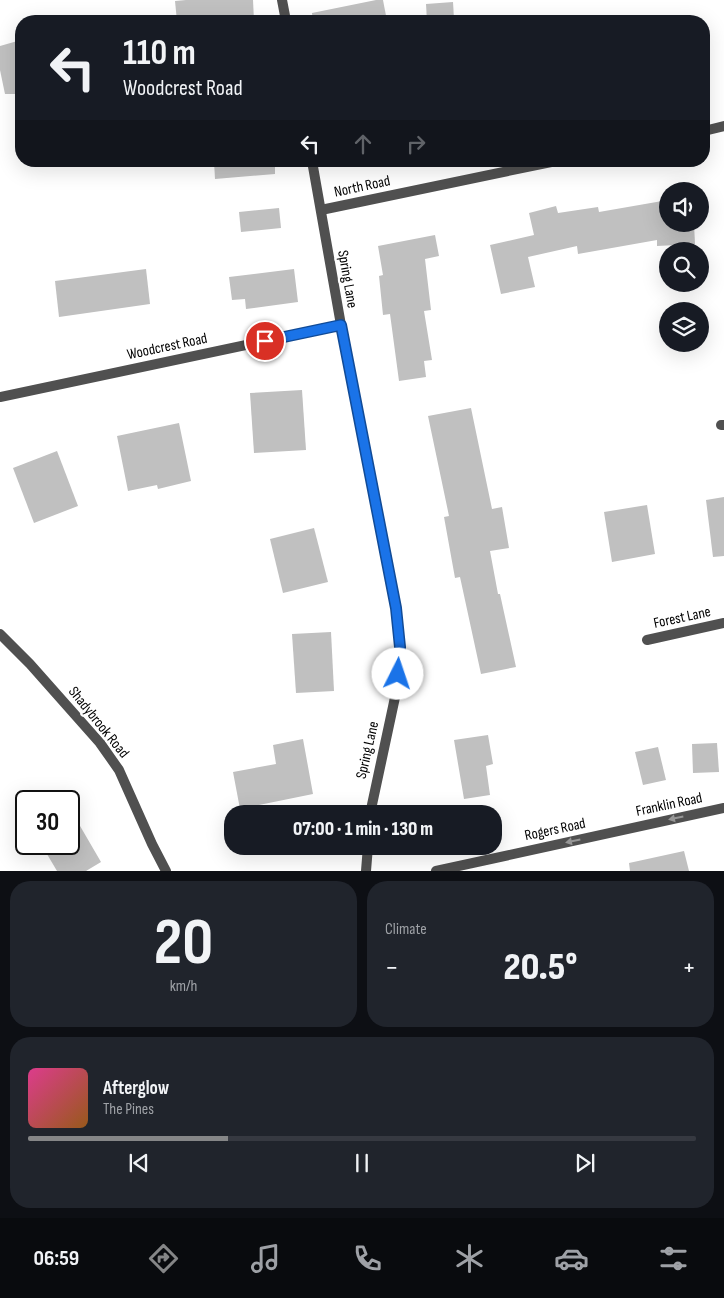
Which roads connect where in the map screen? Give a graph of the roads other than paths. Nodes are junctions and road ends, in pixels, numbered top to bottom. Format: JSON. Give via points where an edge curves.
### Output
{"nodes":[{"id":1,"x":282,"y":0,"type":"edge"},
{"id":2,"x":285,"y":15,"type":"edge"},
{"id":3,"x":724,"y":126,"type":"edge"},
{"id":4,"x":710,"y":130,"type":"edge"},
{"id":5,"x":313,"y":167,"type":"edge"},
{"id":6,"x":527,"y":167,"type":"edge"},
{"id":7,"x":321,"y":210,"type":"junction"},
{"id":8,"x":341,"y":325,"type":"junction"},
{"id":9,"x":0,"y":397,"type":"edge"},
{"id":10,"x":724,"y":623,"type":"edge"},
{"id":11,"x":0,"y":634,"type":"edge"},
{"id":12,"x":647,"y":640,"type":"dead end"},
{"id":13,"x":372,"y":805,"type":"edge"},
{"id":14,"x":724,"y":808,"type":"edge"},
{"id":15,"x":621,"y":830,"type":"joint"},
{"id":16,"x":367,"y":855,"type":"edge"},
{"id":17,"x":166,"y":870,"type":"edge"},
{"id":18,"x":366,"y":870,"type":"edge"},
{"id":19,"x":436,"y":870,"type":"edge"}],
"edges":[{"from":1,"to":2,"type":"street"},
{"from":3,"to":4,"type":"street"},
{"from":5,"to":7,"type":"street","name":"Spring Lane"},
{"from":6,"to":7,"type":"street","name":"North Road"},
{"from":7,"to":8,"type":"street","name":"Spring Lane"},
{"from":8,"to":9,"type":"street","name":"Woodcrest Road"},
{"from":8,"to":13,"type":"street","name":"Spring Lane","via":[[396,608],[400,647],[397,688]]},
{"from":10,"to":12,"type":"street","name":"Forest Lane"},
{"from":11,"to":17,"type":"street","name":"Shadybrook Road","via":[[100,743],[119,770]]},
{"from":14,"to":15,"type":"street","name":"Franklin Road","one_way":true},
{"from":15,"to":19,"type":"street","name":"Rogers Road","one_way":true},
{"from":16,"to":18,"type":"street"}]}
